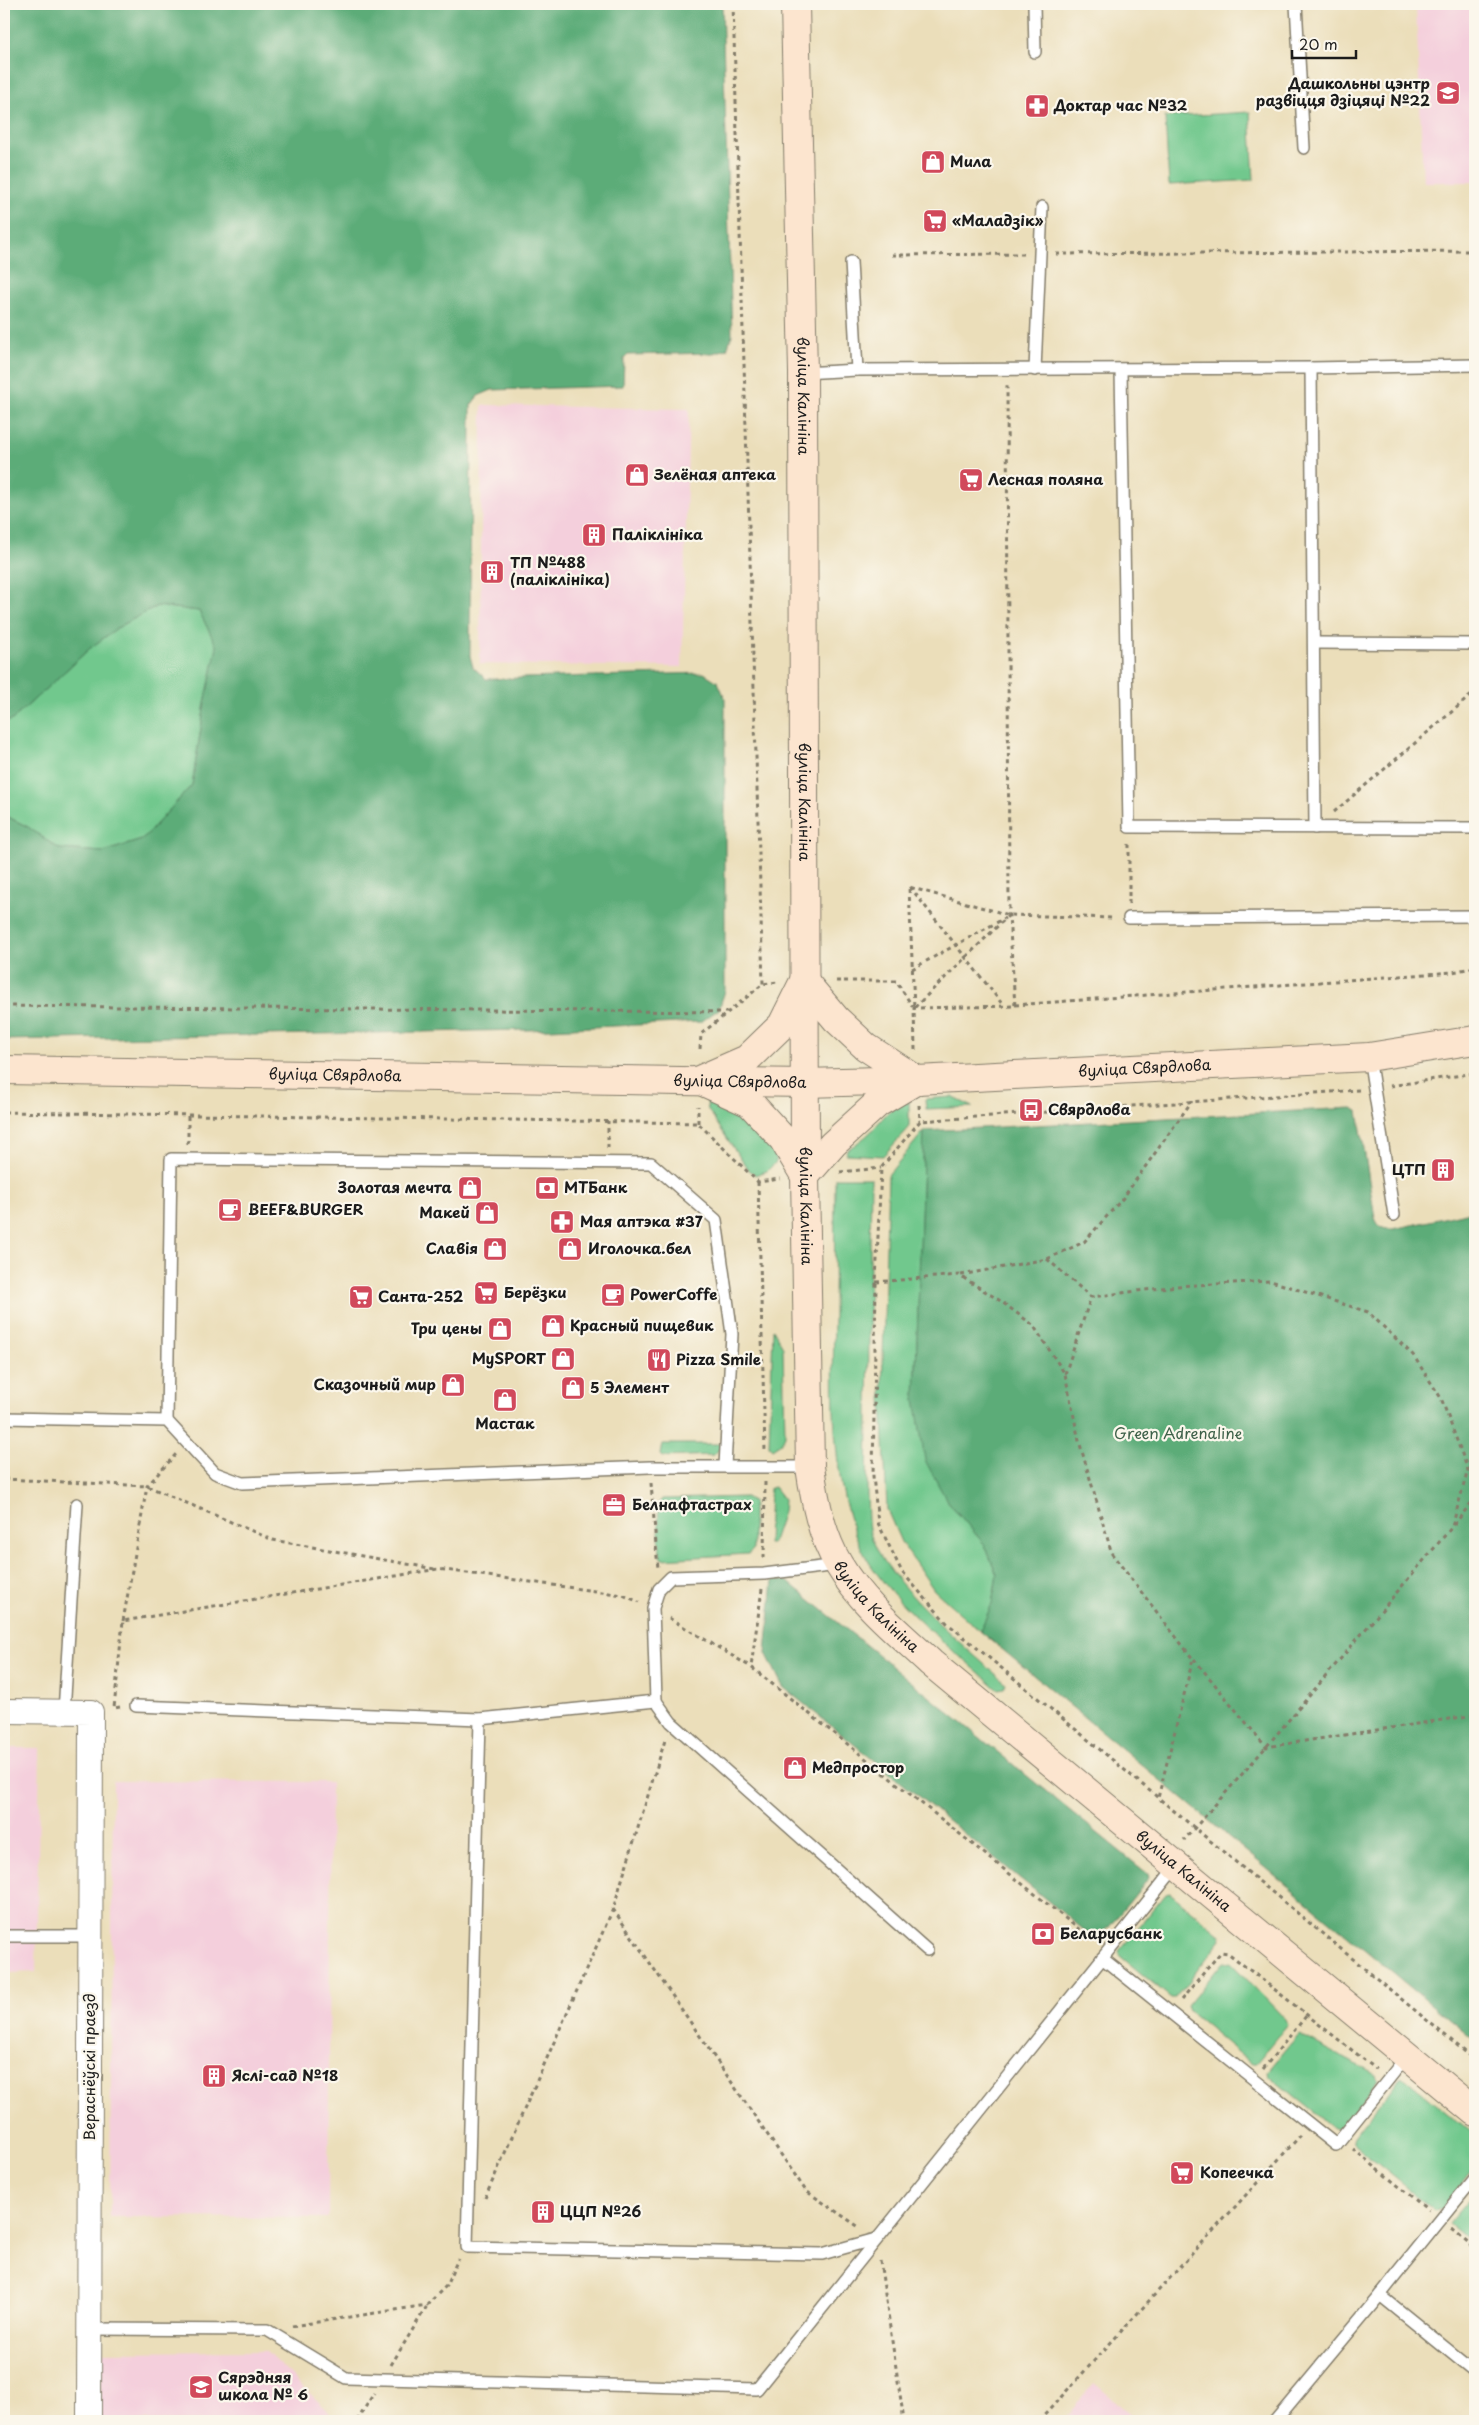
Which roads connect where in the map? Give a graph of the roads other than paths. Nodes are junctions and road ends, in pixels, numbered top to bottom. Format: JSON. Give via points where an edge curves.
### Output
{"nodes":[{"id":1,"x":796,"y":4,"type":"edge"},
{"id":2,"x":1034,"y":4,"type":"edge"},
{"id":3,"x":1296,"y":4,"type":"edge"},
{"id":4,"x":1035,"y":52,"type":"dead end"},
{"id":5,"x":1304,"y":148,"type":"dead end"},
{"id":6,"x":1042,"y":207,"type":"dead end"},
{"id":7,"x":851,"y":262,"type":"dead end"},
{"id":8,"x":1475,"y":365,"type":"edge"},
{"id":9,"x":1311,"y":368,"type":"junction"},
{"id":10,"x":856,"y":370,"type":"junction"},
{"id":11,"x":1034,"y":370,"type":"junction"},
{"id":12,"x":1121,"y":370,"type":"junction"},
{"id":13,"x":803,"y":373,"type":"junction"},
{"id":14,"x":1314,"y":642,"type":"junction"},
{"id":15,"x":1475,"y":644,"type":"edge"},
{"id":16,"x":1315,"y":828,"type":"junction"},
{"id":17,"x":1475,"y":828,"type":"edge"},
{"id":18,"x":1475,"y":916,"type":"edge"},
{"id":19,"x":1129,"y":918,"type":"road end"},
{"id":20,"x":794,"y":981,"type":"junction"},
{"id":21,"x":1475,"y":1040,"type":"edge"},
{"id":22,"x":1368,"y":1057,"type":"junction"},
{"id":23,"x":4,"y":1070,"type":"edge"},
{"id":24,"x":699,"y":1080,"type":"junction"},
{"id":25,"x":917,"y":1080,"type":"junction"},
{"id":26,"x":805,"y":1083,"type":"junction"},
{"id":27,"x":795,"y":1177,"type":"junction"},
{"id":28,"x":1394,"y":1215,"type":"dead end"},
{"id":29,"x":4,"y":1418,"type":"edge"},
{"id":30,"x":167,"y":1421,"type":"junction"},
{"id":31,"x":725,"y":1466,"type":"junction"},
{"id":32,"x":810,"y":1467,"type":"junction"},
{"id":33,"x":77,"y":1504,"type":"dead end"},
{"id":34,"x":839,"y":1565,"type":"junction"},
{"id":35,"x":656,"y":1702,"type":"junction"},
{"id":36,"x":136,"y":1706,"type":"road end"},
{"id":37,"x":4,"y":1711,"type":"edge"},
{"id":38,"x":64,"y":1712,"type":"junction"},
{"id":39,"x":480,"y":1719,"type":"junction"},
{"id":40,"x":1179,"y":1854,"type":"junction"},
{"id":41,"x":4,"y":1936,"type":"edge"},
{"id":42,"x":91,"y":1936,"type":"junction"},
{"id":43,"x":927,"y":1950,"type":"dead end"},
{"id":44,"x":1104,"y":1955,"type":"junction"},
{"id":45,"x":1407,"y":2056,"type":"junction"},
{"id":46,"x":1475,"y":2112,"type":"edge"},
{"id":47,"x":1475,"y":2177,"type":"edge"},
{"id":48,"x":876,"y":2239,"type":"junction"},
{"id":49,"x":1380,"y":2295,"type":"junction"},
{"id":50,"x":90,"y":2330,"type":"junction"},
{"id":51,"x":1475,"y":2372,"type":"edge"},
{"id":52,"x":89,"y":2421,"type":"edge"},
{"id":53,"x":1275,"y":2421,"type":"edge"}],
"edges":[{"from":1,"to":13,"type":"main road","name":"вуліца Калініна"},
{"from":2,"to":4,"type":"lane"},
{"from":3,"to":5,"type":"lane"},
{"from":6,"to":11,"type":"lane"},
{"from":7,"to":10,"type":"lane"},
{"from":8,"to":9,"type":"lane"},
{"from":9,"to":12,"type":"lane"},
{"from":9,"to":14,"type":"lane"},
{"from":10,"to":11,"type":"lane"},
{"from":10,"to":13,"type":"lane"},
{"from":11,"to":12,"type":"lane"},
{"from":12,"to":16,"type":"lane","via":[[1130,827]]},
{"from":13,"to":20,"type":"main road","name":"вуліца Калініна"},
{"from":14,"to":15,"type":"lane"},
{"from":14,"to":16,"type":"lane"},
{"from":16,"to":17,"type":"lane"},
{"from":18,"to":19,"type":"lane"},
{"from":20,"to":24,"type":"main road","via":[[782,1025],[747,1059]]},
{"from":20,"to":25,"type":"main road","via":[[866,1047]]},
{"from":20,"to":26,"type":"main road","name":"вуліца Калініна"},
{"from":21,"to":22,"type":"main road","name":"вуліца Свярдлова"},
{"from":22,"to":25,"type":"main road","name":"вуліца Свярдлова"},
{"from":22,"to":28,"type":"lane"},
{"from":23,"to":24,"type":"main road","name":"вуліца Свярдлова"},
{"from":24,"to":26,"type":"main road","name":"вуліца Свярдлова"},
{"from":24,"to":27,"type":"main road","via":[[750,1103],[783,1139]]},
{"from":25,"to":26,"type":"main road","name":"вуліца Свярдлова"},
{"from":25,"to":27,"type":"main road","via":[[878,1103]]},
{"from":26,"to":27,"type":"main road","name":"вуліца Калініна"},
{"from":27,"to":32,"type":"main road","name":"вуліца Калініна"},
{"from":29,"to":30,"type":"lane"},
{"from":30,"to":31,"type":"lane","via":[[215,1473],[242,1483]]},
{"from":30,"to":31,"type":"lane","via":[[172,1159],[651,1163],[716,1220],[732,1334]]},
{"from":31,"to":32,"type":"lane"},
{"from":32,"to":34,"type":"main road","name":"вуліца Калініна","via":[[814,1501]]},
{"from":33,"to":38,"type":"lane"},
{"from":34,"to":35,"type":"lane","via":[[764,1574],[671,1577],[659,1589],[652,1608]]},
{"from":34,"to":40,"type":"main road","name":"вуліца Калініна","via":[[868,1603],[931,1663]]},
{"from":35,"to":39,"type":"lane"},
{"from":35,"to":43,"type":"lane","via":[[671,1722]]},
{"from":36,"to":39,"type":"lane"},
{"from":37,"to":38,"type":"street"},
{"from":38,"to":42,"type":"street","name":"Вераснёўскі праезд","via":[[92,1712]]},
{"from":39,"to":48,"type":"lane","via":[[467,2247],[822,2254]]},
{"from":40,"to":44,"type":"lane"},
{"from":40,"to":45,"type":"main road","name":"вуліца Калініна"},
{"from":41,"to":42,"type":"lane"},
{"from":42,"to":50,"type":"street","name":"Вераснёўскі праезд"},
{"from":44,"to":45,"type":"lane","via":[[1336,2144]]},
{"from":44,"to":48,"type":"lane"},
{"from":45,"to":46,"type":"main road","name":"вуліца Калініна"},
{"from":47,"to":49,"type":"lane"},
{"from":48,"to":50,"type":"lane","via":[[757,2389],[346,2378],[267,2330]]},
{"from":49,"to":51,"type":"lane"},
{"from":49,"to":53,"type":"lane"},
{"from":50,"to":52,"type":"street","name":"Вераснёўскі праезд"}]}
